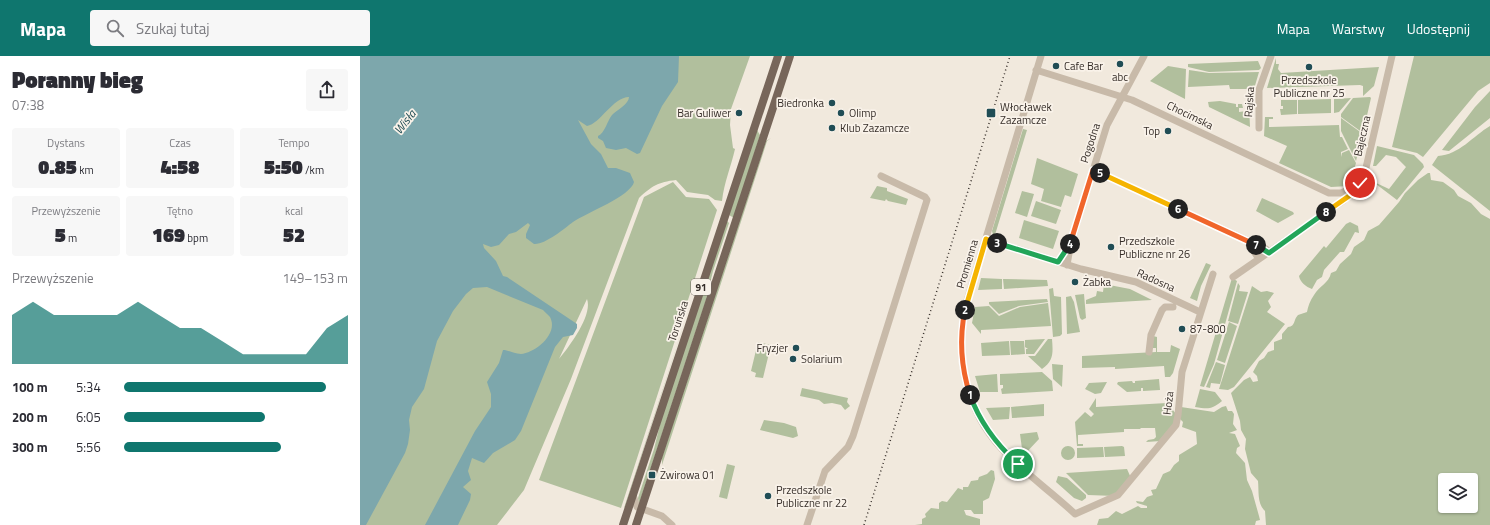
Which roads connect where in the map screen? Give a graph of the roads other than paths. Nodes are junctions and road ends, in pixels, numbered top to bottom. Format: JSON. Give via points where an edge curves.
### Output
{"nodes":[{"id":1,"x":778,"y":56,"type":"edge"},
{"id":2,"x":790,"y":56,"type":"edge"},
{"id":3,"x":1040,"y":56,"type":"edge"},
{"id":4,"x":1144,"y":56,"type":"edge"},
{"id":5,"x":1271,"y":56,"type":"edge"},
{"id":6,"x":1392,"y":56,"type":"edge"},
{"id":7,"x":1036,"y":70,"type":"junction"},
{"id":8,"x":1121,"y":96,"type":"junction"},
{"id":9,"x":1259,"y":128,"type":"dead end"},
{"id":10,"x":1093,"y":170,"type":"junction"},
{"id":11,"x":881,"y":176,"type":"dead end"},
{"id":12,"x":1358,"y":186,"type":"junction"},
{"id":13,"x":1328,"y":192,"type":"junction"},
{"id":14,"x":1334,"y":207,"type":"junction"},
{"id":15,"x":725,"y":216,"type":"junction"},
{"id":16,"x":736,"y":220,"type":"junction"},
{"id":17,"x":986,"y":239,"type":"junction"},
{"id":18,"x":1071,"y":242,"type":"junction"},
{"id":19,"x":1247,"y":242,"type":"junction"},
{"id":20,"x":1269,"y":253,"type":"junction"},
{"id":21,"x":1259,"y":260,"type":"junction"},
{"id":22,"x":1058,"y":262,"type":"junction"},
{"id":23,"x":1067,"y":265,"type":"junction"},
{"id":24,"x":1213,"y":274,"type":"dead end"},
{"id":25,"x":1233,"y":277,"type":"dead end"},
{"id":26,"x":1173,"y":307,"type":"junction"},
{"id":27,"x":1200,"y":312,"type":"junction"},
{"id":28,"x":1149,"y":352,"type":"dead end"},
{"id":29,"x":633,"y":495,"type":"junction"},
{"id":30,"x":641,"y":510,"type":"junction"},
{"id":31,"x":1075,"y":514,"type":"joint"},
{"id":32,"x":623,"y":525,"type":"edge"},
{"id":33,"x":636,"y":525,"type":"edge"},
{"id":34,"x":672,"y":525,"type":"edge"},
{"id":35,"x":807,"y":525,"type":"edge"}],
"edges":[{"from":1,"to":15,"type":"main road","name":"Toruńska","number":"91"},
{"from":2,"to":16,"type":"main road","number":"91"},
{"from":3,"to":7,"type":"street","name":"Promienna"},
{"from":4,"to":8,"type":"street","name":"Pogodna"},
{"from":5,"to":9,"type":"street","name":"Rajska","via":[[1259,90]]},
{"from":6,"to":12,"type":"street","name":"Bajeczna","via":[[1365,172]]},
{"from":7,"to":8,"type":"street","name":"Chocimska"},
{"from":7,"to":17,"type":"street","name":"Promienna"},
{"from":8,"to":10,"type":"street","name":"Pogodna","via":[[1107,125]]},
{"from":8,"to":13,"type":"street","name":"Chocimska"},
{"from":10,"to":18,"type":"street","name":"Pogodna"},
{"from":10,"to":19,"type":"street"},
{"from":11,"to":35,"type":"street","via":[[927,200],[853,436],[848,447],[825,471]]},
{"from":12,"to":13,"type":"street","name":"Chocimska","via":[[1341,193]]},
{"from":12,"to":14,"type":"street","name":"Bajeczna"},
{"from":13,"to":14,"type":"street","via":[[1334,200]]},
{"from":14,"to":20,"type":"street","name":"Bajeczna"},
{"from":15,"to":16,"type":"main road"},
{"from":15,"to":29,"type":"main road","name":"Toruńska","number":"91"},
{"from":16,"to":30,"type":"main road","number":"91"},
{"from":17,"to":22,"type":"street","name":"Radosna"},
{"from":17,"to":31,"type":"street","name":"Promienna","via":[[966,304],[962,330],[962,356],[970,396],[980,419],[999,445]]},
{"from":18,"to":22,"type":"street","name":"Pogodna"},
{"from":18,"to":23,"type":"street","name":"Pogodna"},
{"from":19,"to":20,"type":"street"},
{"from":19,"to":21,"type":"street"},
{"from":20,"to":21,"type":"street","name":"Bajeczna"},
{"from":21,"to":25,"type":"street","name":"Bajeczna"},
{"from":22,"to":23,"type":"street","name":"Radosna"},
{"from":23,"to":26,"type":"street","name":"Radosna","via":[[1134,281]]},
{"from":24,"to":27,"type":"street","name":"Hoża"},
{"from":26,"to":27,"type":"street","name":"Radosna"},
{"from":26,"to":28,"type":"street","via":[[1165,307],[1162,310],[1153,331]]},
{"from":27,"to":31,"type":"street","name":"Hoża","via":[[1182,372],[1176,425],[1118,495]]},
{"from":29,"to":30,"type":"street","via":[[635,504]]},
{"from":29,"to":32,"type":"main road","name":"Toruńska","number":"91"},
{"from":30,"to":33,"type":"main road","number":"91"},
{"from":30,"to":34,"type":"street","via":[[658,514]]}]}
